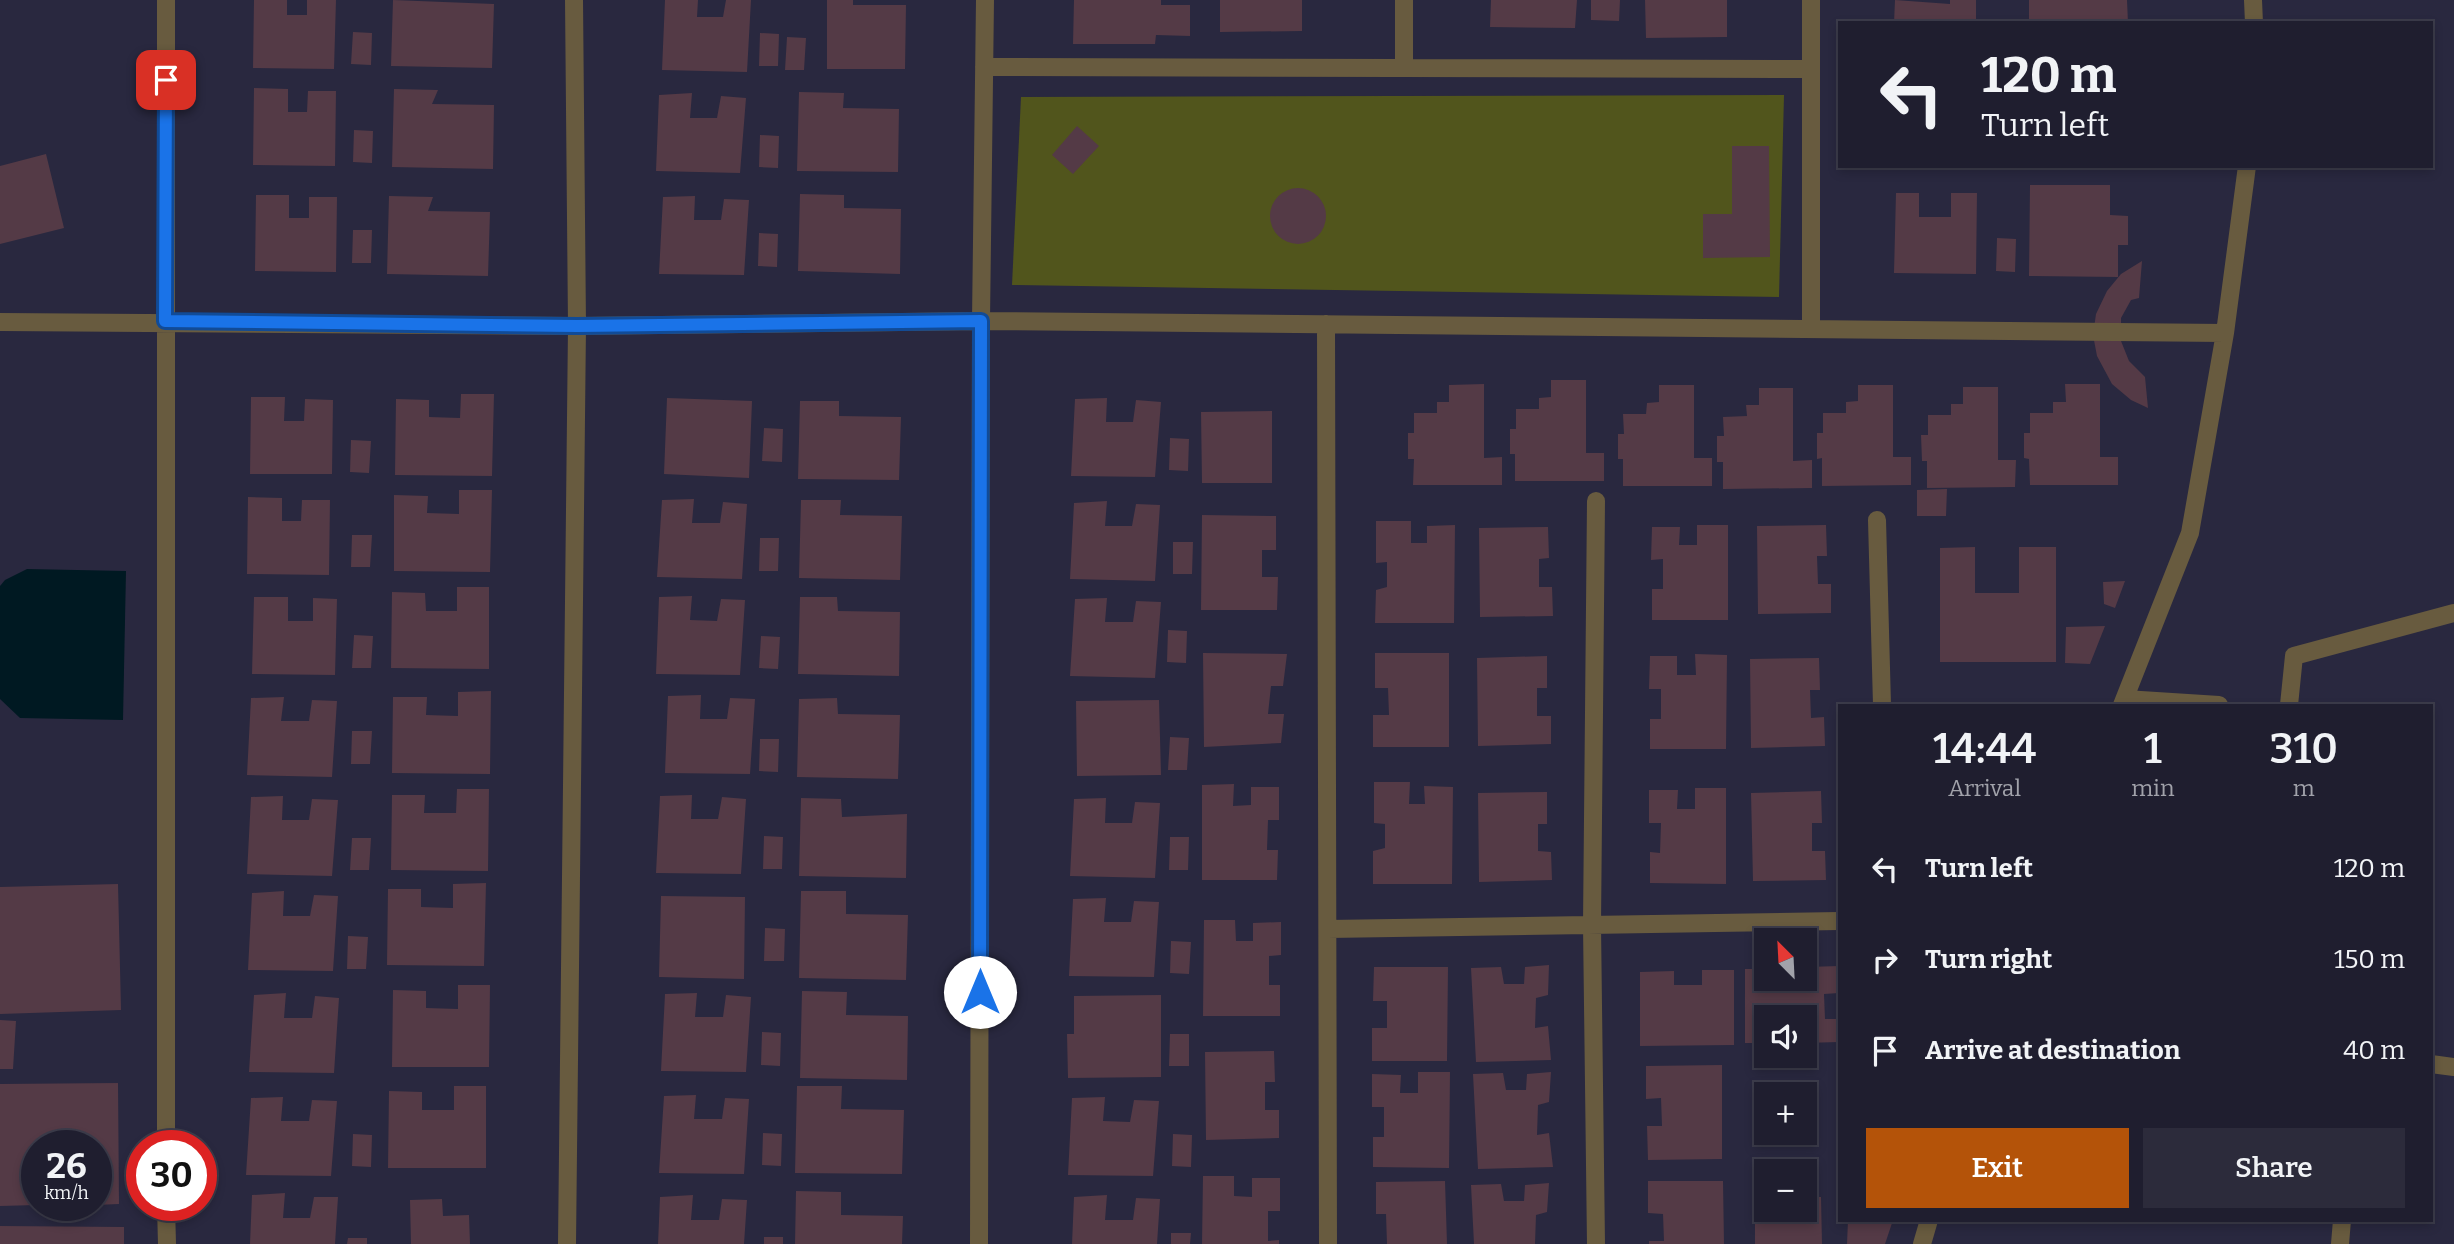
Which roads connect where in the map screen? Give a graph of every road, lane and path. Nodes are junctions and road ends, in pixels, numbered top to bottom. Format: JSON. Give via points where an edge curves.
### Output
{"nodes":[{"id":1,"x":166,"y":0,"type":"edge"},
{"id":2,"x":573,"y":0,"type":"edge"},
{"id":3,"x":985,"y":0,"type":"edge"},
{"id":4,"x":1404,"y":0,"type":"edge"},
{"id":5,"x":1811,"y":0,"type":"edge"},
{"id":6,"x":2253,"y":0,"type":"edge"},
{"id":7,"x":2254,"y":21,"type":"edge"},
{"id":8,"x":1404,"y":66,"type":"junction"},
{"id":9,"x":984,"y":67,"type":"junction"},
{"id":10,"x":1811,"y":69,"type":"junction"},
{"id":11,"x":2246,"y":168,"type":"edge"},
{"id":12,"x":0,"y":321,"type":"edge"},
{"id":13,"x":165,"y":321,"type":"junction"},
{"id":14,"x":981,"y":321,"type":"junction"},
{"id":15,"x":1326,"y":324,"type":"junction"},
{"id":16,"x":577,"y":326,"type":"junction"},
{"id":17,"x":1811,"y":329,"type":"junction"},
{"id":18,"x":2225,"y":333,"type":"junction"},
{"id":19,"x":1596,"y":501,"type":"dead end"},
{"id":20,"x":1877,"y":520,"type":"dead end"},
{"id":21,"x":2454,"y":613,"type":"edge"},
{"id":22,"x":2124,"y":702,"type":"edge"},
{"id":23,"x":1882,"y":704,"type":"edge"},
{"id":24,"x":2187,"y":704,"type":"edge"},
{"id":25,"x":2289,"y":704,"type":"edge"},
{"id":26,"x":1838,"y":921,"type":"edge"},
{"id":27,"x":1592,"y":925,"type":"junction"},
{"id":28,"x":1328,"y":929,"type":"junction"},
{"id":29,"x":2433,"y":1064,"type":"edge"},
{"id":30,"x":2454,"y":1067,"type":"edge"},
{"id":31,"x":166,"y":1130,"type":"edge"},
{"id":32,"x":166,"y":1221,"type":"edge"},
{"id":33,"x":1928,"y":1222,"type":"edge"},
{"id":34,"x":2343,"y":1222,"type":"edge"},
{"id":35,"x":167,"y":1244,"type":"edge"},
{"id":36,"x":567,"y":1244,"type":"edge"},
{"id":37,"x":979,"y":1244,"type":"edge"},
{"id":38,"x":1328,"y":1244,"type":"edge"},
{"id":39,"x":1597,"y":1244,"type":"edge"},
{"id":40,"x":1922,"y":1244,"type":"edge"},
{"id":41,"x":2340,"y":1244,"type":"edge"}],
"edges":[{"from":1,"to":13,"type":"street"},
{"from":2,"to":16,"type":"street"},
{"from":3,"to":9,"type":"street"},
{"from":4,"to":8,"type":"street"},
{"from":5,"to":10,"type":"street"},
{"from":6,"to":7,"type":"street"},
{"from":8,"to":9,"type":"street"},
{"from":8,"to":10,"type":"street"},
{"from":9,"to":14,"type":"street"},
{"from":10,"to":17,"type":"street"},
{"from":11,"to":18,"type":"street"},
{"from":12,"to":13,"type":"street"},
{"from":13,"to":16,"type":"street"},
{"from":13,"to":31,"type":"street"},
{"from":14,"to":15,"type":"street"},
{"from":14,"to":16,"type":"street"},
{"from":14,"to":37,"type":"street"},
{"from":15,"to":17,"type":"street"},
{"from":15,"to":28,"type":"street"},
{"from":16,"to":36,"type":"street"},
{"from":17,"to":18,"type":"street"},
{"from":18,"to":22,"type":"street","via":[[2190,533]]},
{"from":19,"to":27,"type":"street"},
{"from":20,"to":23,"type":"street"},
{"from":21,"to":25,"type":"street","via":[[2294,656]]},
{"from":22,"to":24,"type":"street"},
{"from":26,"to":27,"type":"street"},
{"from":27,"to":28,"type":"street"},
{"from":27,"to":39,"type":"street"},
{"from":28,"to":38,"type":"street"},
{"from":29,"to":30,"type":"street"},
{"from":32,"to":35,"type":"street"},
{"from":33,"to":40,"type":"street"},
{"from":34,"to":41,"type":"street"}]}
